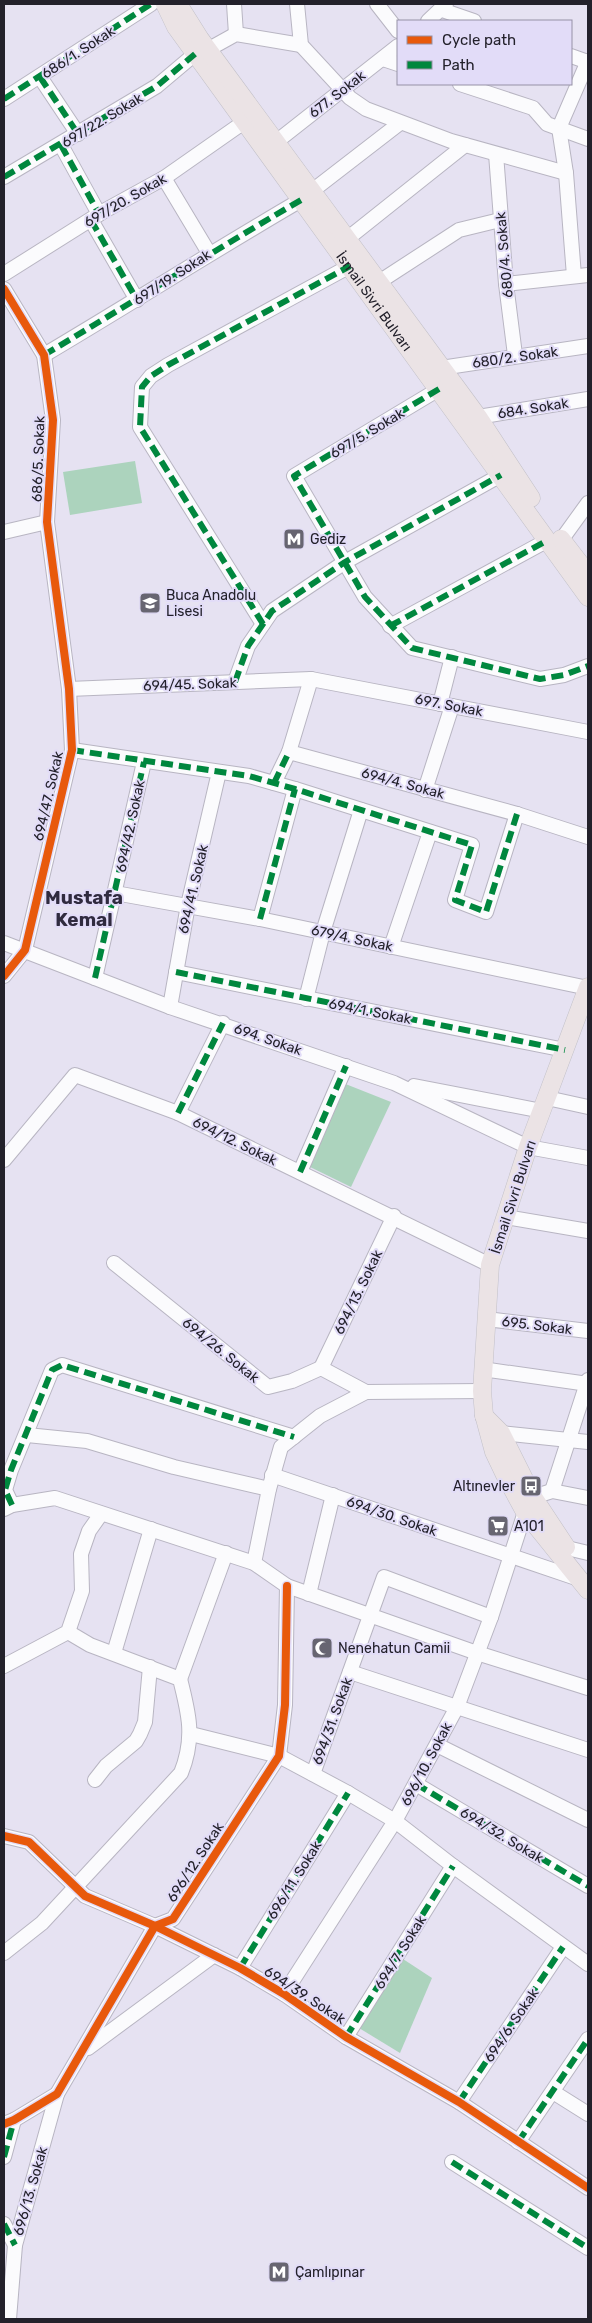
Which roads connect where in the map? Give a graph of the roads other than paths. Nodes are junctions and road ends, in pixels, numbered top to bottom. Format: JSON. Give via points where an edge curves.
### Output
{"nodes":[{"id":1,"x":151,"y":4,"type":"edge"},
{"id":2,"x":165,"y":4,"type":"edge"},
{"id":3,"x":178,"y":4,"type":"edge"},
{"id":4,"x":234,"y":4,"type":"edge"},
{"id":5,"x":297,"y":4,"type":"edge"},
{"id":6,"x":377,"y":4,"type":"edge"},
{"id":7,"x":444,"y":7,"type":"edge"},
{"id":8,"x":429,"y":20,"type":"edge"},
{"id":9,"x":472,"y":20,"type":"edge"},
{"id":10,"x":397,"y":30,"type":"edge"},
{"id":11,"x":236,"y":34,"type":"junction"},
{"id":12,"x":301,"y":44,"type":"junction"},
{"id":13,"x":397,"y":47,"type":"edge"},
{"id":14,"x":202,"y":51,"type":"junction"},
{"id":15,"x":572,"y":56,"type":"edge"},
{"id":16,"x":383,"y":59,"type":"junction"},
{"id":17,"x":588,"y":62,"type":"edge"},
{"id":18,"x":397,"y":64,"type":"edge"},
{"id":19,"x":40,"y":77,"type":"junction"},
{"id":20,"x":463,"y":85,"type":"edge"},
{"id":21,"x":342,"y":89,"type":"junction"},
{"id":22,"x":4,"y":99,"type":"edge"},
{"id":23,"x":244,"y":122,"type":"junction"},
{"id":24,"x":400,"y":123,"type":"junction"},
{"id":25,"x":559,"y":128,"type":"junction"},
{"id":26,"x":78,"y":134,"type":"junction"},
{"id":27,"x":588,"y":139,"type":"edge"},
{"id":28,"x":276,"y":142,"type":"junction"},
{"id":29,"x":61,"y":145,"type":"junction"},
{"id":30,"x":465,"y":145,"type":"junction"},
{"id":31,"x":496,"y":154,"type":"junction"},
{"id":32,"x":566,"y":173,"type":"junction"},
{"id":33,"x":4,"y":177,"type":"edge"},
{"id":34,"x":164,"y":178,"type":"junction"},
{"id":35,"x":307,"y":195,"type":"junction"},
{"id":36,"x":95,"y":217,"type":"junction"},
{"id":37,"x":500,"y":220,"type":"junction"},
{"id":38,"x":346,"y":239,"type":"junction"},
{"id":39,"x":209,"y":253,"type":"junction"},
{"id":40,"x":350,"y":266,"type":"junction"},
{"id":41,"x":4,"y":274,"type":"edge"},
{"id":42,"x":581,"y":275,"type":"edge"},
{"id":43,"x":379,"y":282,"type":"junction"},
{"id":44,"x":506,"y":284,"type":"junction"},
{"id":45,"x":4,"y":289,"type":"edge"},
{"id":46,"x":138,"y":300,"type":"junction"},
{"id":47,"x":588,"y":346,"type":"edge"},
{"id":48,"x":44,"y":355,"type":"junction"},
{"id":49,"x":515,"y":355,"type":"junction"},
{"id":50,"x":441,"y":368,"type":"junction"},
{"id":51,"x":439,"y":390,"type":"junction"},
{"id":52,"x":588,"y":399,"type":"edge"},
{"id":53,"x":478,"y":417,"type":"junction"},
{"id":54,"x":501,"y":475,"type":"junction"},
{"id":55,"x":588,"y":502,"type":"edge"},
{"id":56,"x":48,"y":522,"type":"junction"},
{"id":57,"x":4,"y":532,"type":"edge"},
{"id":58,"x":555,"y":540,"type":"junction"},
{"id":59,"x":344,"y":562,"type":"junction"},
{"id":60,"x":588,"y":574,"type":"edge"},
{"id":61,"x":588,"y":596,"type":"edge"},
{"id":62,"x":263,"y":624,"type":"junction"},
{"id":63,"x":390,"y":626,"type":"junction"},
{"id":64,"x":452,"y":657,"type":"junction"},
{"id":65,"x":588,"y":666,"type":"edge"},
{"id":66,"x":310,"y":679,"type":"junction"},
{"id":67,"x":235,"y":682,"type":"junction"},
{"id":68,"x":68,"y":689,"type":"junction"},
{"id":69,"x":446,"y":705,"type":"junction"},
{"id":70,"x":588,"y":732,"type":"edge"},
{"id":71,"x":72,"y":750,"type":"junction"},
{"id":72,"x":289,"y":752,"type":"junction"},
{"id":73,"x":144,"y":762,"type":"junction"},
{"id":74,"x":219,"y":772,"type":"junction"},
{"id":75,"x":274,"y":783,"type":"junction"},
{"id":76,"x":295,"y":789,"type":"junction"},
{"id":77,"x":425,"y":790,"type":"junction"},
{"id":78,"x":361,"y":810,"type":"junction"},
{"id":79,"x":517,"y":814,"type":"junction"},
{"id":80,"x":430,"y":832,"type":"junction"},
{"id":81,"x":588,"y":837,"type":"edge"},
{"id":82,"x":115,"y":893,"type":"junction"},
{"id":83,"x":188,"y":904,"type":"junction"},
{"id":84,"x":260,"y":919,"type":"junction"},
{"id":85,"x":324,"y":932,"type":"junction"},
{"id":86,"x":4,"y":943,"type":"edge"},
{"id":87,"x":391,"y":947,"type":"junction"},
{"id":88,"x":25,"y":950,"type":"junction"},
{"id":89,"x":176,"y":972,"type":"junction"},
{"id":90,"x":4,"y":976,"type":"edge"},
{"id":91,"x":95,"y":978,"type":"junction"},
{"id":92,"x":588,"y":988,"type":"edge"},
{"id":93,"x":306,"y":998,"type":"junction"},
{"id":94,"x":170,"y":1007,"type":"junction"},
{"id":95,"x":223,"y":1023,"type":"junction"},
{"id":96,"x":565,"y":1050,"type":"junction"},
{"id":97,"x":346,"y":1066,"type":"junction"},
{"id":98,"x":394,"y":1082,"type":"junction"},
{"id":99,"x":544,"y":1104,"type":"junction"},
{"id":100,"x":588,"y":1107,"type":"edge"},
{"id":101,"x":178,"y":1114,"type":"junction"},
{"id":102,"x":528,"y":1147,"type":"junction"},
{"id":103,"x":588,"y":1158,"type":"edge"},
{"id":104,"x":4,"y":1160,"type":"edge"},
{"id":105,"x":300,"y":1172,"type":"junction"},
{"id":106,"x":394,"y":1216,"type":"junction"},
{"id":107,"x":506,"y":1216,"type":"junction"},
{"id":108,"x":588,"y":1231,"type":"edge"},
{"id":109,"x":114,"y":1263,"type":"dead end"},
{"id":110,"x":490,"y":1264,"type":"junction"},
{"id":111,"x":486,"y":1319,"type":"junction"},
{"id":112,"x":588,"y":1331,"type":"edge"},
{"id":113,"x":321,"y":1368,"type":"junction"},
{"id":114,"x":482,"y":1369,"type":"junction"},
{"id":115,"x":588,"y":1383,"type":"edge"},
{"id":116,"x":482,"y":1391,"type":"junction"},
{"id":117,"x":366,"y":1392,"type":"junction"},
{"id":118,"x":484,"y":1415,"type":"junction"},
{"id":119,"x":501,"y":1432,"type":"junction"},
{"id":120,"x":27,"y":1435,"type":"junction"},
{"id":121,"x":294,"y":1437,"type":"junction"},
{"id":122,"x":569,"y":1439,"type":"junction"},
{"id":123,"x":588,"y":1442,"type":"edge"},
{"id":124,"x":272,"y":1475,"type":"junction"},
{"id":125,"x":269,"y":1489,"type":"junction"},
{"id":126,"x":552,"y":1491,"type":"junction"},
{"id":127,"x":333,"y":1495,"type":"junction"},
{"id":128,"x":588,"y":1498,"type":"edge"},
{"id":129,"x":529,"y":1504,"type":"junction"},
{"id":130,"x":8,"y":1507,"type":"edge"},
{"id":131,"x":101,"y":1514,"type":"junction"},
{"id":132,"x":151,"y":1529,"type":"junction"},
{"id":133,"x":567,"y":1548,"type":"junction"},
{"id":134,"x":588,"y":1553,"type":"edge"},
{"id":135,"x":226,"y":1554,"type":"junction"},
{"id":136,"x":512,"y":1556,"type":"junction"},
{"id":137,"x":254,"y":1563,"type":"junction"},
{"id":138,"x":585,"y":1580,"type":"edge"},
{"id":139,"x":287,"y":1586,"type":"junction"},
{"id":140,"x":309,"y":1594,"type":"junction"},
{"id":141,"x":371,"y":1614,"type":"junction"},
{"id":142,"x":491,"y":1617,"type":"junction"},
{"id":143,"x":68,"y":1632,"type":"junction"},
{"id":144,"x":114,"y":1653,"type":"junction"},
{"id":145,"x":477,"y":1653,"type":"junction"},
{"id":146,"x":4,"y":1666,"type":"edge"},
{"id":147,"x":150,"y":1667,"type":"junction"},
{"id":148,"x":350,"y":1672,"type":"junction"},
{"id":149,"x":180,"y":1679,"type":"junction"},
{"id":150,"x":588,"y":1688,"type":"edge"},
{"id":151,"x":456,"y":1707,"type":"junction"},
{"id":152,"x":191,"y":1734,"type":"junction"},
{"id":153,"x":437,"y":1745,"type":"junction"},
{"id":154,"x":588,"y":1750,"type":"edge"},
{"id":155,"x":279,"y":1756,"type":"junction"},
{"id":156,"x":313,"y":1774,"type":"junction"},
{"id":157,"x":95,"y":1780,"type":"dead end"},
{"id":158,"x":416,"y":1784,"type":"junction"},
{"id":159,"x":348,"y":1793,"type":"junction"},
{"id":160,"x":588,"y":1820,"type":"edge"},
{"id":161,"x":395,"y":1821,"type":"junction"},
{"id":162,"x":4,"y":1836,"type":"edge"},
{"id":163,"x":453,"y":1866,"type":"junction"},
{"id":164,"x":75,"y":1886,"type":"junction"},
{"id":165,"x":588,"y":1886,"type":"edge"},
{"id":166,"x":155,"y":1926,"type":"junction"},
{"id":167,"x":563,"y":1947,"type":"junction"},
{"id":168,"x":4,"y":1953,"type":"edge"},
{"id":169,"x":214,"y":1955,"type":"junction"},
{"id":170,"x":588,"y":1964,"type":"edge"},
{"id":171,"x":240,"y":1968,"type":"junction"},
{"id":172,"x":284,"y":1994,"type":"junction"},
{"id":173,"x":346,"y":2037,"type":"junction"},
{"id":174,"x":588,"y":2040,"type":"edge"},
{"id":175,"x":82,"y":2052,"type":"junction"},
{"id":176,"x":553,"y":2092,"type":"junction"},
{"id":177,"x":57,"y":2094,"type":"junction"},
{"id":178,"x":459,"y":2102,"type":"junction"},
{"id":179,"x":588,"y":2114,"type":"edge"},
{"id":180,"x":9,"y":2122,"type":"edge"},
{"id":181,"x":518,"y":2142,"type":"junction"},
{"id":182,"x":4,"y":2157,"type":"edge"},
{"id":183,"x":452,"y":2162,"type":"dead end"},
{"id":184,"x":588,"y":2188,"type":"edge"},
{"id":185,"x":4,"y":2224,"type":"edge"},
{"id":186,"x":15,"y":2245,"type":"junction"},
{"id":187,"x":588,"y":2248,"type":"edge"},
{"id":188,"x":7,"y":2317,"type":"edge"}],
"edges":[{"from":1,"to":19,"type":"street","name":"686/1. Sokak"},
{"from":2,"to":14,"type":"main road","name":"İsmail Sivri Bulvarı","via":[[176,27]]},
{"from":3,"to":14,"type":"main road","name":"İsmail Sivri Bulvarı"},
{"from":4,"to":11,"type":"street"},
{"from":5,"to":12,"type":"street"},
{"from":6,"to":10,"type":"street"},
{"from":7,"to":8,"type":"street"},
{"from":7,"to":9,"type":"street"},
{"from":11,"to":12,"type":"street"},
{"from":11,"to":14,"type":"street","name":"697/22. Sokak"},
{"from":12,"to":21,"type":"street"},
{"from":13,"to":16,"type":"street","name":"677. Sokak"},
{"from":14,"to":23,"type":"main road","name":"İsmail Sivri Bulvarı"},
{"from":14,"to":26,"type":"street","name":"697/22. Sokak","via":[[157,86]]},
{"from":14,"to":28,"type":"main road","name":"İsmail Sivri Bulvarı"},
{"from":15,"to":17,"type":"street"},
{"from":16,"to":18,"type":"street"},
{"from":16,"to":21,"type":"street","name":"677. Sokak"},
{"from":17,"to":25,"type":"street"},
{"from":19,"to":22,"type":"street","name":"686/1. Sokak"},
{"from":19,"to":26,"type":"street"},
{"from":20,"to":25,"type":"street","via":[[533,108],[546,124]]},
{"from":21,"to":24,"type":"street","via":[[366,110]]},
{"from":21,"to":28,"type":"street","name":"677. Sokak"},
{"from":23,"to":34,"type":"street","name":"697/20. Sokak"},
{"from":23,"to":35,"type":"main road","name":"İsmail Sivri Bulvarı"},
{"from":24,"to":30,"type":"street"},
{"from":24,"to":35,"type":"street","name":"697/19. Sokak"},
{"from":25,"to":27,"type":"street"},
{"from":25,"to":32,"type":"street"},
{"from":26,"to":29,"type":"street","name":"697/22. Sokak"},
{"from":28,"to":35,"type":"main road","name":"İsmail Sivri Bulvarı"},
{"from":29,"to":33,"type":"street","name":"697/22. Sokak"},
{"from":29,"to":36,"type":"street"},
{"from":30,"to":31,"type":"street"},
{"from":30,"to":38,"type":"street"},
{"from":31,"to":32,"type":"street"},
{"from":31,"to":37,"type":"street","name":"680/4. Sokak"},
{"from":32,"to":42,"type":"street"},
{"from":34,"to":36,"type":"street","name":"697/20. Sokak"},
{"from":34,"to":39,"type":"street"},
{"from":35,"to":38,"type":"main road","name":"İsmail Sivri Bulvarı"},
{"from":35,"to":39,"type":"street","name":"697/19. Sokak"},
{"from":35,"to":40,"type":"main road","name":"İsmail Sivri Bulvarı"},
{"from":36,"to":41,"type":"street","name":"697/20. Sokak"},
{"from":36,"to":46,"type":"street"},
{"from":37,"to":43,"type":"street","via":[[459,230]]},
{"from":37,"to":44,"type":"street","name":"680/4. Sokak"},
{"from":38,"to":43,"type":"main road","name":"İsmail Sivri Bulvarı"},
{"from":39,"to":46,"type":"street","name":"697/19. Sokak"},
{"from":40,"to":51,"type":"main road","name":"İsmail Sivri Bulvarı"},
{"from":40,"to":62,"type":"street","via":[[168,365],[151,376],[142,387],[140,427]]},
{"from":42,"to":44,"type":"street"},
{"from":43,"to":50,"type":"main road","name":"İsmail Sivri Bulvarı"},
{"from":44,"to":49,"type":"street","name":"680/4. Sokak"},
{"from":45,"to":48,"type":"street","name":"686/5. Sokak"},
{"from":46,"to":48,"type":"street","name":"697/19. Sokak"},
{"from":47,"to":49,"type":"street","name":"680/2. Sokak"},
{"from":48,"to":56,"type":"street","name":"686/5. Sokak","via":[[54,420]]},
{"from":49,"to":50,"type":"street","name":"680/2. Sokak"},
{"from":50,"to":53,"type":"main road","name":"İsmail Sivri Bulvarı"},
{"from":51,"to":54,"type":"main road","name":"İsmail Sivri Bulvarı"},
{"from":51,"to":59,"type":"street","name":"697/5. Sokak","via":[[294,476]]},
{"from":52,"to":53,"type":"street","name":"684. Sokak"},
{"from":53,"to":58,"type":"main road","name":"İsmail Sivri Bulvarı"},
{"from":54,"to":58,"type":"main road","name":"İsmail Sivri Bulvarı"},
{"from":54,"to":59,"type":"street"},
{"from":55,"to":58,"type":"street"},
{"from":56,"to":57,"type":"street"},
{"from":56,"to":68,"type":"street","name":"694/47. Sokak"},
{"from":58,"to":60,"type":"main road","name":"İsmail Sivri Bulvarı"},
{"from":58,"to":61,"type":"main road","name":"İsmail Sivri Bulvarı"},
{"from":58,"to":63,"type":"street"},
{"from":59,"to":62,"type":"street","via":[[272,611]]},
{"from":59,"to":63,"type":"street","via":[[365,597]]},
{"from":62,"to":67,"type":"street","via":[[248,646]]},
{"from":63,"to":64,"type":"street","via":[[412,648]]},
{"from":64,"to":65,"type":"street","via":[[540,678],[564,675]]},
{"from":64,"to":69,"type":"street"},
{"from":66,"to":67,"type":"street","name":"694/45. Sokak"},
{"from":66,"to":69,"type":"street","name":"697. Sokak"},
{"from":66,"to":72,"type":"street"},
{"from":67,"to":68,"type":"street","name":"694/45. Sokak"},
{"from":68,"to":71,"type":"street","name":"694/47. Sokak"},
{"from":69,"to":70,"type":"street","name":"697. Sokak"},
{"from":69,"to":77,"type":"street"},
{"from":71,"to":73,"type":"street"},
{"from":71,"to":88,"type":"street","name":"694/47. Sokak"},
{"from":72,"to":75,"type":"street"},
{"from":72,"to":77,"type":"street","name":"694/4. Sokak"},
{"from":73,"to":74,"type":"street"},
{"from":73,"to":82,"type":"street","name":"694/42. Sokak"},
{"from":74,"to":75,"type":"street"},
{"from":74,"to":83,"type":"street","name":"694/41. Sokak"},
{"from":75,"to":76,"type":"street"},
{"from":76,"to":78,"type":"street"},
{"from":76,"to":84,"type":"street"},
{"from":77,"to":79,"type":"street","name":"694/4. Sokak"},
{"from":78,"to":80,"type":"street"},
{"from":78,"to":85,"type":"street"},
{"from":79,"to":80,"type":"street","via":[[486,912],[455,900],[472,845]]},
{"from":79,"to":81,"type":"street","name":"694/4. Sokak"},
{"from":80,"to":87,"type":"street"},
{"from":82,"to":83,"type":"street","name":"679/4. Sokak"},
{"from":82,"to":91,"type":"street","name":"694/42. Sokak"},
{"from":83,"to":84,"type":"street","name":"679/4. Sokak"},
{"from":83,"to":89,"type":"street","name":"694/41. Sokak"},
{"from":84,"to":85,"type":"street","name":"679/4. Sokak"},
{"from":85,"to":87,"type":"street","name":"679/4. Sokak"},
{"from":85,"to":93,"type":"street"},
{"from":86,"to":88,"type":"street","name":"694. Sokak"},
{"from":87,"to":92,"type":"street","name":"679/4. Sokak"},
{"from":88,"to":90,"type":"street","name":"694/47. Sokak"},
{"from":88,"to":91,"type":"street","name":"694. Sokak"},
{"from":89,"to":93,"type":"street","name":"694/1. Sokak"},
{"from":89,"to":94,"type":"street","name":"694/41. Sokak"},
{"from":91,"to":94,"type":"street","name":"694. Sokak"},
{"from":92,"to":96,"type":"main road","name":"İsmail Sivri Bulvarı"},
{"from":93,"to":96,"type":"street","name":"694/1. Sokak"},
{"from":94,"to":95,"type":"street","name":"694. Sokak"},
{"from":95,"to":97,"type":"street","name":"694. Sokak"},
{"from":95,"to":101,"type":"street"},
{"from":96,"to":99,"type":"main road","name":"İsmail Sivri Bulvarı"},
{"from":97,"to":98,"type":"street","name":"694. Sokak"},
{"from":97,"to":105,"type":"street"},
{"from":98,"to":99,"type":"street"},
{"from":98,"to":102,"type":"street","name":"694. Sokak"},
{"from":99,"to":100,"type":"street"},
{"from":99,"to":102,"type":"main road","name":"İsmail Sivri Bulvarı"},
{"from":101,"to":104,"type":"street","name":"694/12. Sokak","via":[[75,1075]]},
{"from":101,"to":105,"type":"street","name":"694/12. Sokak"},
{"from":102,"to":103,"type":"street","name":"694. Sokak"},
{"from":102,"to":107,"type":"main road","name":"İsmail Sivri Bulvarı"},
{"from":105,"to":106,"type":"street","name":"694/12. Sokak"},
{"from":106,"to":110,"type":"street","name":"694/12. Sokak"},
{"from":106,"to":113,"type":"street","name":"694/13. Sokak"},
{"from":107,"to":108,"type":"street"},
{"from":107,"to":110,"type":"main road","name":"İsmail Sivri Bulvarı"},
{"from":109,"to":113,"type":"street","name":"694/26. Sokak","via":[[268,1387]]},
{"from":110,"to":111,"type":"main road","name":"İsmail Sivri Bulvarı"},
{"from":111,"to":112,"type":"street","name":"695. Sokak"},
{"from":111,"to":114,"type":"main road","name":"İsmail Sivri Bulvarı"},
{"from":113,"to":117,"type":"street"},
{"from":114,"to":115,"type":"street"},
{"from":114,"to":116,"type":"main road","name":"İsmail Sivri Bulvarı"},
{"from":115,"to":122,"type":"street"},
{"from":116,"to":117,"type":"street"},
{"from":116,"to":118,"type":"main road","name":"İsmail Sivri Bulvarı"},
{"from":117,"to":121,"type":"street","via":[[320,1416]]},
{"from":118,"to":119,"type":"main road","name":"İsmail Sivri Bulvarı"},
{"from":118,"to":129,"type":"main road","name":"İsmail Sivri Bulvarı","via":[[494,1452]]},
{"from":119,"to":122,"type":"street"},
{"from":119,"to":129,"type":"main road","name":"İsmail Sivri Bulvarı"},
{"from":120,"to":121,"type":"street","via":[[52,1370],[62,1365]]},
{"from":120,"to":125,"type":"street","via":[[87,1441],[174,1467]]},
{"from":120,"to":130,"type":"street","via":[[5,1490]]},
{"from":121,"to":124,"type":"street","via":[[281,1447]]},
{"from":122,"to":123,"type":"street"},
{"from":122,"to":126,"type":"street"},
{"from":124,"to":125,"type":"street"},
{"from":124,"to":127,"type":"street","name":"694/30. Sokak"},
{"from":125,"to":137,"type":"street"},
{"from":126,"to":128,"type":"street"},
{"from":126,"to":129,"type":"street"},
{"from":127,"to":136,"type":"street","name":"694/30. Sokak"},
{"from":127,"to":140,"type":"street"},
{"from":129,"to":133,"type":"main road","name":"İsmail Sivri Bulvarı"},
{"from":129,"to":136,"type":"street","name":"696/10. Sokak"},
{"from":129,"to":138,"type":"main road","name":"İsmail Sivri Bulvarı"},
{"from":130,"to":131,"type":"street","via":[[55,1498]]},
{"from":131,"to":132,"type":"street"},
{"from":131,"to":143,"type":"street","via":[[89,1531],[80,1554],[82,1591]]},
{"from":132,"to":135,"type":"street"},
{"from":132,"to":144,"type":"street"},
{"from":133,"to":134,"type":"street"},
{"from":133,"to":138,"type":"main road","name":"İsmail Sivri Bulvarı"},
{"from":135,"to":137,"type":"street"},
{"from":135,"to":149,"type":"street"},
{"from":136,"to":138,"type":"street","name":"694/30. Sokak"},
{"from":136,"to":142,"type":"street","name":"696/10. Sokak"},
{"from":137,"to":139,"type":"street"},
{"from":139,"to":140,"type":"street"},
{"from":139,"to":155,"type":"street","name":"696/12. Sokak","via":[[284,1705]]},
{"from":140,"to":141,"type":"street"},
{"from":141,"to":142,"type":"street","name":"694/31. Sokak","via":[[384,1577]]},
{"from":141,"to":145,"type":"street"},
{"from":141,"to":148,"type":"street","name":"694/31. Sokak"},
{"from":142,"to":145,"type":"street","name":"696/10. Sokak"},
{"from":143,"to":144,"type":"street"},
{"from":143,"to":146,"type":"street"},
{"from":144,"to":147,"type":"street"},
{"from":145,"to":150,"type":"street"},
{"from":145,"to":151,"type":"street","name":"696/10. Sokak"},
{"from":147,"to":149,"type":"street"},
{"from":147,"to":157,"type":"street","via":[[145,1722],[140,1734]]},
{"from":148,"to":151,"type":"street"},
{"from":148,"to":156,"type":"street","name":"694/31. Sokak"},
{"from":149,"to":152,"type":"street"},
{"from":151,"to":153,"type":"street","name":"696/10. Sokak"},
{"from":151,"to":154,"type":"street"},
{"from":152,"to":155,"type":"street"},
{"from":152,"to":164,"type":"street","via":[[188,1756],[181,1773]]},
{"from":153,"to":158,"type":"street","name":"696/10. Sokak"},
{"from":153,"to":160,"type":"street"},
{"from":155,"to":156,"type":"street"},
{"from":155,"to":166,"type":"street","name":"696/12. Sokak","via":[[173,1919]]},
{"from":156,"to":159,"type":"street"},
{"from":158,"to":161,"type":"street","name":"696/10. Sokak"},
{"from":158,"to":165,"type":"street","name":"694/32. Sokak"},
{"from":159,"to":161,"type":"street"},
{"from":159,"to":171,"type":"street","name":"696/11. Sokak"},
{"from":161,"to":163,"type":"street"},
{"from":161,"to":172,"type":"street","name":"696/10. Sokak"},
{"from":162,"to":164,"type":"street","name":"694/39. Sokak","via":[[29,1842]]},
{"from":163,"to":167,"type":"street"},
{"from":163,"to":173,"type":"street","name":"694/7. Sokak"},
{"from":164,"to":166,"type":"street","name":"694/39. Sokak","via":[[85,1896]]},
{"from":164,"to":168,"type":"street","via":[[42,1923]]},
{"from":166,"to":169,"type":"street","name":"694/39. Sokak"},
{"from":166,"to":175,"type":"street"},
{"from":167,"to":170,"type":"street"},
{"from":167,"to":178,"type":"street","name":"694/6. Sokak"},
{"from":169,"to":171,"type":"street","name":"694/39. Sokak"},
{"from":169,"to":175,"type":"street"},
{"from":171,"to":172,"type":"street","name":"694/39. Sokak"},
{"from":172,"to":173,"type":"street","name":"694/39. Sokak"},
{"from":173,"to":178,"type":"street","name":"694/39. Sokak"},
{"from":174,"to":176,"type":"street"},
{"from":175,"to":177,"type":"street"},
{"from":176,"to":179,"type":"street"},
{"from":176,"to":181,"type":"street"},
{"from":177,"to":180,"type":"street"},
{"from":177,"to":186,"type":"street","name":"696/13. Sokak"},
{"from":178,"to":181,"type":"street","name":"694/39. Sokak"},
{"from":180,"to":182,"type":"street"},
{"from":181,"to":184,"type":"street","name":"694/39. Sokak"},
{"from":183,"to":187,"type":"street"},
{"from":185,"to":186,"type":"street"},
{"from":186,"to":188,"type":"street","name":"696/13. Sokak"}]}
